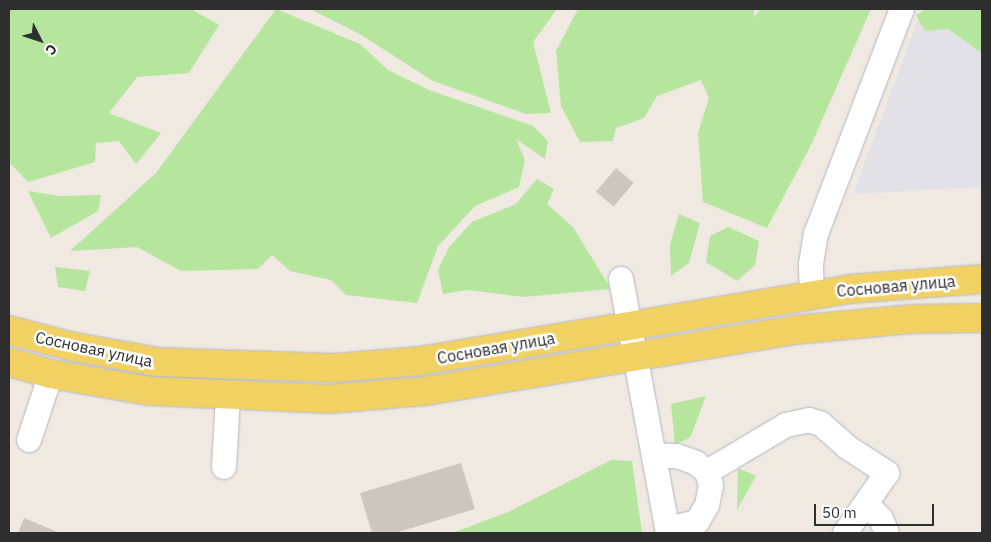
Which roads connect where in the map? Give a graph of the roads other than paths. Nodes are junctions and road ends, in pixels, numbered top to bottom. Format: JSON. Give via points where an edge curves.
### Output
{"nodes":[{"id":1,"x":902,"y":9,"type":"edge"},
{"id":2,"x":621,"y":279,"type":"dead end"},
{"id":3,"x":982,"y":279,"type":"edge"},
{"id":4,"x":812,"y":295,"type":"junction"},
{"id":5,"x":982,"y":318,"type":"edge"},
{"id":6,"x":629,"y":325,"type":"junction"},
{"id":7,"x":9,"y":330,"type":"edge"},
{"id":8,"x":634,"y":356,"type":"junction"},
{"id":9,"x":9,"y":362,"type":"edge"},
{"id":10,"x":50,"y":374,"type":"junction"},
{"id":11,"x":228,"y":397,"type":"junction"},
{"id":12,"x":29,"y":440,"type":"dead end"},
{"id":13,"x":655,"y":455,"type":"junction"},
{"id":14,"x":224,"y":467,"type":"dead end"},
{"id":15,"x":707,"y":472,"type":"junction"},
{"id":16,"x":866,"y":504,"type":"junction"},
{"id":17,"x":668,"y":531,"type":"edge"},
{"id":18,"x":844,"y":533,"type":"edge"},
{"id":19,"x":887,"y":533,"type":"edge"}],
"edges":[{"from":1,"to":4,"type":"lane","via":[[816,234],[811,264]]},
{"from":2,"to":6,"type":"lane"},
{"from":3,"to":4,"type":"main road","name":"Сосновая улица","via":[[919,282]]},
{"from":4,"to":6,"type":"main road","name":"Сосновая улица"},
{"from":5,"to":8,"type":"main road","name":"Сосновая улица","via":[[842,324]]},
{"from":6,"to":7,"type":"main road","name":"Сосновая улица","via":[[420,361],[335,368],[157,362],[70,346]]},
{"from":6,"to":8,"type":"lane"},
{"from":8,"to":11,"type":"main road","name":"Сосновая улица","via":[[426,392],[330,399]]},
{"from":8,"to":13,"type":"lane"},
{"from":9,"to":10,"type":"main road","name":"Сосновая улица"},
{"from":10,"to":11,"type":"main road","name":"Сосновая улица","via":[[149,391]]},
{"from":10,"to":12,"type":"lane"},
{"from":11,"to":14,"type":"lane"},
{"from":13,"to":15,"type":"lane","via":[[677,456],[696,463]]},
{"from":13,"to":17,"type":"lane"},
{"from":15,"to":16,"type":"lane","via":[[786,425],[809,420],[821,424],[887,473]]},
{"from":15,"to":17,"type":"lane","via":[[711,485],[707,505],[697,522]]},
{"from":16,"to":18,"type":"lane"},
{"from":16,"to":19,"type":"lane","via":[[881,520]]}]}
